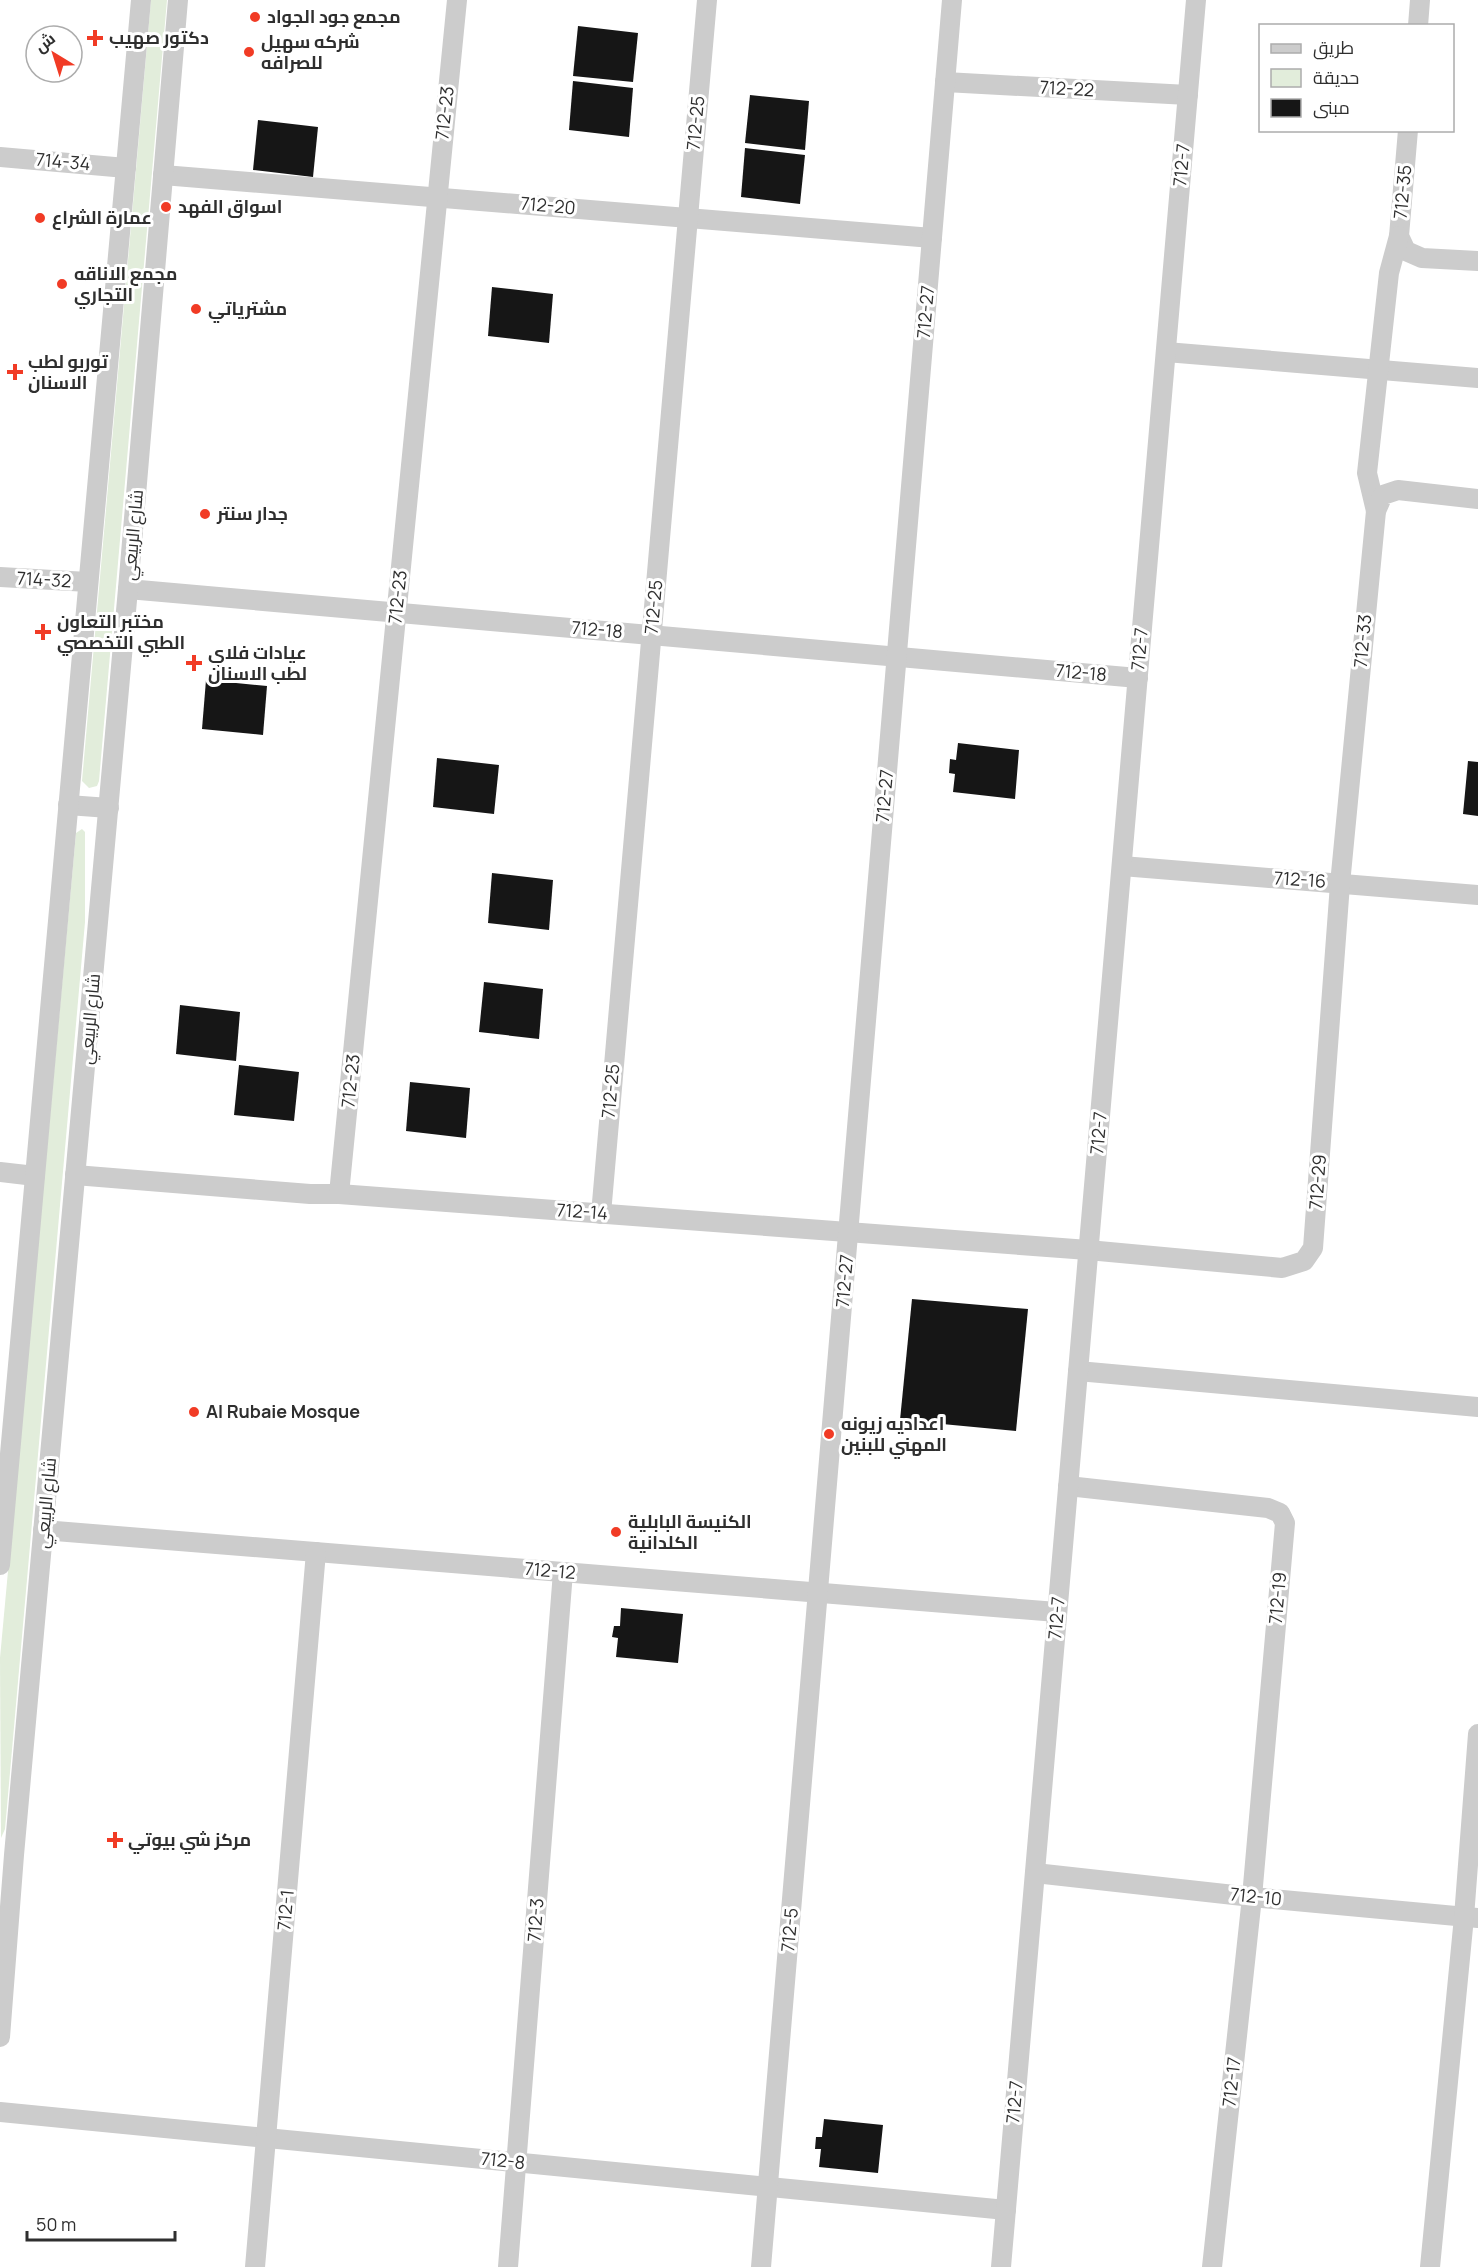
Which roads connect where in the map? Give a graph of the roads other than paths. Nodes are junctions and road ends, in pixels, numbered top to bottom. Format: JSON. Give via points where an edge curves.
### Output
{"nodes":[{"id":1,"x":141,"y":0,"type":"edge"},
{"id":2,"x":178,"y":0,"type":"edge"},
{"id":3,"x":457,"y":0,"type":"edge"},
{"id":4,"x":707,"y":0,"type":"edge"},
{"id":5,"x":952,"y":0,"type":"edge"},
{"id":6,"x":1196,"y":0,"type":"edge"},
{"id":7,"x":1420,"y":0,"type":"edge"},
{"id":8,"x":1418,"y":24,"type":"edge"},
{"id":9,"x":945,"y":82,"type":"junction"},
{"id":10,"x":1188,"y":95,"type":"junction"},
{"id":11,"x":1408,"y":132,"type":"edge"},
{"id":12,"x":0,"y":157,"type":"edge"},
{"id":13,"x":126,"y":168,"type":"junction"},
{"id":14,"x":163,"y":174,"type":"junction"},
{"id":15,"x":437,"y":197,"type":"junction"},
{"id":16,"x":688,"y":218,"type":"junction"},
{"id":17,"x":1399,"y":236,"type":"junction"},
{"id":18,"x":932,"y":238,"type":"junction"},
{"id":19,"x":1478,"y":261,"type":"edge"},
{"id":20,"x":1166,"y":352,"type":"junction"},
{"id":21,"x":1379,"y":369,"type":"junction"},
{"id":22,"x":1478,"y":378,"type":"edge"},
{"id":23,"x":1478,"y":499,"type":"edge"},
{"id":24,"x":1376,"y":511,"type":"junction"},
{"id":25,"x":0,"y":577,"type":"edge"},
{"id":26,"x":88,"y":582,"type":"junction"},
{"id":27,"x":128,"y":589,"type":"junction"},
{"id":28,"x":397,"y":612,"type":"junction"},
{"id":29,"x":651,"y":635,"type":"junction"},
{"id":30,"x":897,"y":656,"type":"junction"},
{"id":31,"x":1138,"y":678,"type":"junction"},
{"id":32,"x":68,"y":805,"type":"junction"},
{"id":33,"x":109,"y":808,"type":"junction"},
{"id":34,"x":1122,"y":866,"type":"junction"},
{"id":35,"x":1340,"y":884,"type":"junction"},
{"id":36,"x":1478,"y":895,"type":"edge"},
{"id":37,"x":0,"y":1172,"type":"edge"},
{"id":38,"x":75,"y":1174,"type":"junction"},
{"id":39,"x":35,"y":1176,"type":"junction"},
{"id":40,"x":339,"y":1194,"type":"junction"},
{"id":41,"x":601,"y":1214,"type":"junction"},
{"id":42,"x":849,"y":1232,"type":"junction"},
{"id":43,"x":1088,"y":1250,"type":"junction"},
{"id":44,"x":1078,"y":1371,"type":"junction"},
{"id":45,"x":1478,"y":1407,"type":"edge"},
{"id":46,"x":1068,"y":1486,"type":"junction"},
{"id":47,"x":2,"y":1522,"type":"edge"},
{"id":48,"x":43,"y":1530,"type":"junction"},
{"id":49,"x":316,"y":1552,"type":"junction"},
{"id":50,"x":0,"y":1565,"type":"edge"},
{"id":51,"x":563,"y":1572,"type":"junction"},
{"id":52,"x":818,"y":1593,"type":"junction"},
{"id":53,"x":1058,"y":1612,"type":"junction"},
{"id":54,"x":1478,"y":1734,"type":"edge"},
{"id":55,"x":7,"y":1854,"type":"edge"},
{"id":56,"x":1035,"y":1873,"type":"junction"},
{"id":57,"x":1252,"y":1897,"type":"junction"},
{"id":58,"x":1471,"y":1917,"type":"edge"},
{"id":59,"x":0,"y":2037,"type":"edge"},
{"id":60,"x":0,"y":2112,"type":"edge"},
{"id":61,"x":266,"y":2138,"type":"junction"},
{"id":62,"x":517,"y":2162,"type":"junction"},
{"id":63,"x":768,"y":2187,"type":"junction"},
{"id":64,"x":1006,"y":2210,"type":"junction"},
{"id":65,"x":255,"y":2267,"type":"edge"},
{"id":66,"x":508,"y":2267,"type":"edge"},
{"id":67,"x":761,"y":2267,"type":"edge"},
{"id":68,"x":1001,"y":2267,"type":"edge"},
{"id":69,"x":1212,"y":2267,"type":"edge"},
{"id":70,"x":1430,"y":2267,"type":"edge"}],
"edges":[{"from":1,"to":13,"type":"street"},
{"from":2,"to":14,"type":"street","name":"شارع الربيعي"},
{"from":3,"to":15,"type":"street","name":"712-23"},
{"from":4,"to":16,"type":"street","name":"712-25"},
{"from":5,"to":9,"type":"street","name":"712-27"},
{"from":6,"to":10,"type":"street","name":"712-7"},
{"from":7,"to":8,"type":"street"},
{"from":9,"to":10,"type":"street","name":"712-22"},
{"from":9,"to":18,"type":"street","name":"712-27"},
{"from":10,"to":20,"type":"street","name":"712-7"},
{"from":11,"to":17,"type":"street","name":"712-35"},
{"from":12,"to":13,"type":"street","name":"714-34"},
{"from":13,"to":26,"type":"street"},
{"from":14,"to":15,"type":"street","name":"712-20"},
{"from":14,"to":27,"type":"street","name":"شارع الربيعي"},
{"from":15,"to":16,"type":"street","name":"712-20"},
{"from":15,"to":28,"type":"street","name":"712-23"},
{"from":16,"to":18,"type":"street","name":"712-20"},
{"from":16,"to":29,"type":"street","name":"712-25"},
{"from":17,"to":19,"type":"street","name":"712-35","via":[[1406,251],[1422,258]]},
{"from":17,"to":21,"type":"street","name":"712-33","via":[[1389,273]]},
{"from":18,"to":30,"type":"street","name":"712-27"},
{"from":20,"to":21,"type":"street"},
{"from":20,"to":31,"type":"street","name":"712-7"},
{"from":21,"to":22,"type":"street"},
{"from":21,"to":24,"type":"street","name":"712-33","via":[[1367,473]]},
{"from":23,"to":24,"type":"street","via":[[1398,490],[1383,495]]},
{"from":24,"to":35,"type":"street","name":"712-33"},
{"from":25,"to":26,"type":"street","name":"714-32"},
{"from":26,"to":32,"type":"street"},
{"from":27,"to":28,"type":"street","name":"712-18"},
{"from":27,"to":33,"type":"street","name":"شارع الربيعي"},
{"from":28,"to":29,"type":"street","name":"712-18"},
{"from":28,"to":40,"type":"street","name":"712-23"},
{"from":29,"to":30,"type":"street","name":"712-18"},
{"from":29,"to":41,"type":"street","name":"712-25"},
{"from":30,"to":31,"type":"street","name":"712-18"},
{"from":30,"to":42,"type":"street","name":"712-27"},
{"from":31,"to":34,"type":"street","name":"712-7"},
{"from":32,"to":33,"type":"street"},
{"from":32,"to":39,"type":"street"},
{"from":33,"to":38,"type":"street","name":"شارع الربيعي"},
{"from":34,"to":35,"type":"street","name":"712-16"},
{"from":34,"to":43,"type":"street","name":"712-7"},
{"from":35,"to":36,"type":"street","name":"712-16"},
{"from":35,"to":43,"type":"street","name":"712-29","via":[[1313,1248],[1304,1261],[1282,1268]]},
{"from":37,"to":39,"type":"street"},
{"from":38,"to":40,"type":"street","name":"712-14"},
{"from":38,"to":48,"type":"street","name":"شارع الربيعي"},
{"from":39,"to":47,"type":"street"},
{"from":40,"to":41,"type":"street","name":"712-14"},
{"from":41,"to":42,"type":"street","name":"712-14"},
{"from":42,"to":43,"type":"street","name":"712-14"},
{"from":42,"to":52,"type":"street","name":"712-27"},
{"from":43,"to":44,"type":"street","name":"712-7"},
{"from":44,"to":45,"type":"street"},
{"from":44,"to":46,"type":"street","name":"712-7"},
{"from":46,"to":53,"type":"street","name":"712-7"},
{"from":46,"to":57,"type":"street","name":"712-19","via":[[1268,1508],[1280,1513],[1285,1523]]},
{"from":47,"to":50,"type":"street"},
{"from":48,"to":49,"type":"street","name":"712-12"},
{"from":48,"to":55,"type":"street","name":"شارع الربيعي"},
{"from":49,"to":51,"type":"street","name":"712-12"},
{"from":49,"to":61,"type":"street","name":"712-1"},
{"from":51,"to":52,"type":"street","name":"712-12"},
{"from":51,"to":62,"type":"street","name":"712-3"},
{"from":52,"to":53,"type":"street","name":"712-12"},
{"from":52,"to":63,"type":"street","name":"712-5"},
{"from":53,"to":56,"type":"street","name":"712-7"},
{"from":54,"to":58,"type":"street"},
{"from":55,"to":59,"type":"street","name":"شارع الربيعي"},
{"from":56,"to":57,"type":"street","name":"712-10"},
{"from":56,"to":64,"type":"street","name":"712-7"},
{"from":57,"to":58,"type":"street","name":"712-10"},
{"from":57,"to":69,"type":"street","name":"712-17"},
{"from":58,"to":70,"type":"street"},
{"from":60,"to":61,"type":"street","name":"712-8"},
{"from":61,"to":62,"type":"street","name":"712-8"},
{"from":61,"to":65,"type":"street","name":"712-1"},
{"from":62,"to":63,"type":"street","name":"712-8"},
{"from":62,"to":66,"type":"street","name":"712-3"},
{"from":63,"to":64,"type":"street","name":"712-8"},
{"from":63,"to":67,"type":"street","name":"712-5"},
{"from":64,"to":68,"type":"street","name":"712-7"}]}
